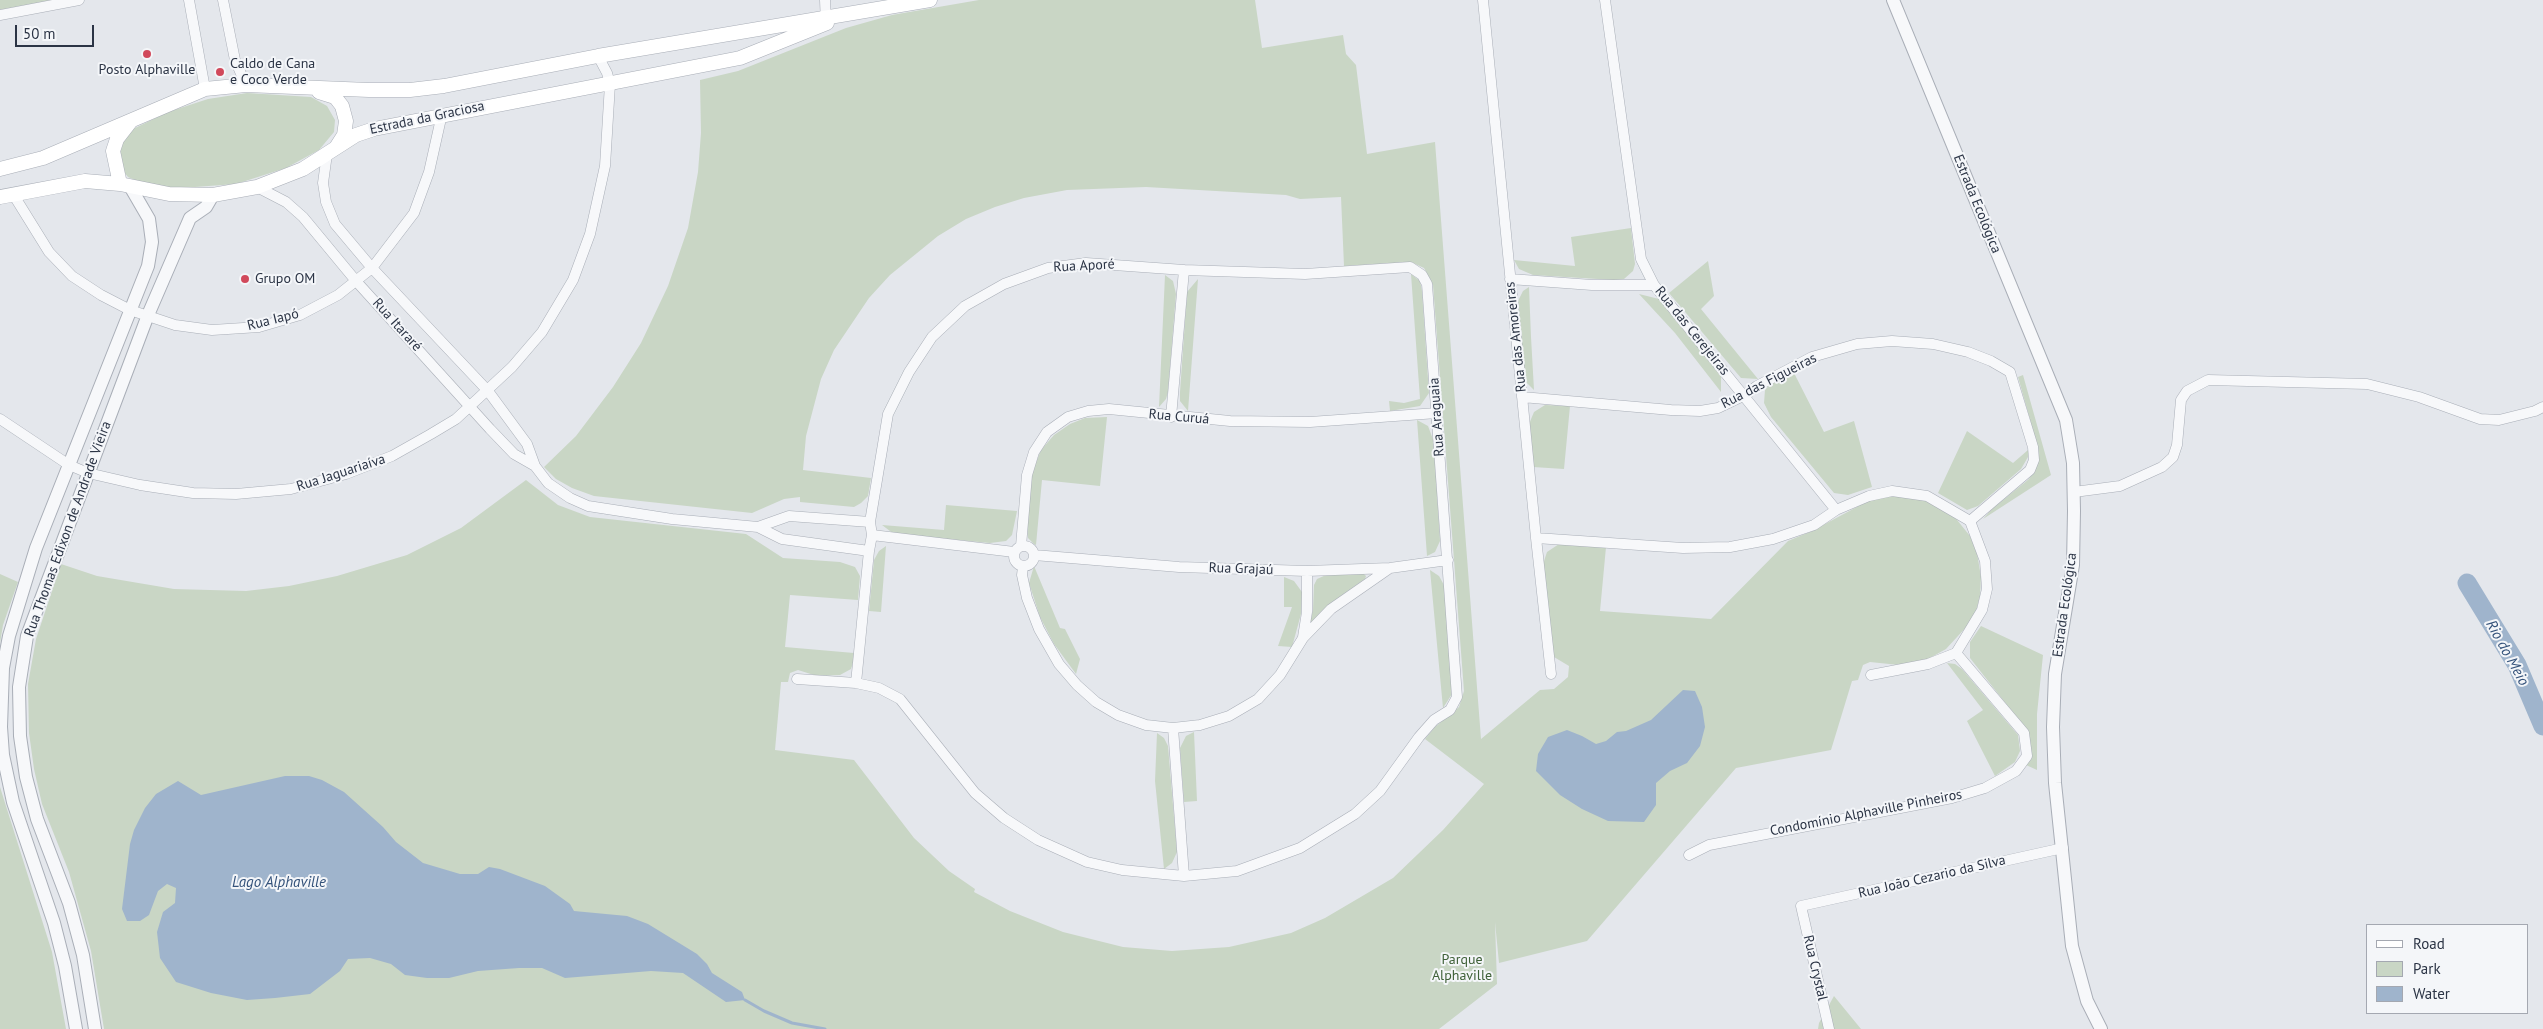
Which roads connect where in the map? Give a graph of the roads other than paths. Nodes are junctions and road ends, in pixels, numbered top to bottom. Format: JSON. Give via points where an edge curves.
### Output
{"nodes":[{"id":1,"x":79,"y":0,"type":"edge"},
{"id":2,"x":189,"y":0,"type":"edge"},
{"id":3,"x":223,"y":0,"type":"edge"},
{"id":4,"x":825,"y":0,"type":"edge"},
{"id":5,"x":930,"y":0,"type":"edge"},
{"id":6,"x":1483,"y":0,"type":"edge"},
{"id":7,"x":1605,"y":0,"type":"edge"},
{"id":8,"x":1893,"y":0,"type":"edge"},
{"id":9,"x":0,"y":15,"type":"edge"},
{"id":10,"x":826,"y":21,"type":"junction"},
{"id":11,"x":598,"y":56,"type":"junction"},
{"id":12,"x":610,"y":84,"type":"junction"},
{"id":13,"x":246,"y":85,"type":"junction"},
{"id":14,"x":304,"y":87,"type":"junction"},
{"id":15,"x":206,"y":89,"type":"junction"},
{"id":16,"x":442,"y":114,"type":"junction"},
{"id":17,"x":133,"y":119,"type":"junction"},
{"id":18,"x":331,"y":152,"type":"junction"},
{"id":19,"x":0,"y":169,"type":"edge"},
{"id":20,"x":126,"y":186,"type":"junction"},
{"id":21,"x":257,"y":187,"type":"junction"},
{"id":22,"x":213,"y":194,"type":"junction"},
{"id":23,"x":6,"y":195,"type":"edge"},
{"id":24,"x":372,"y":268,"type":"junction"},
{"id":25,"x":1184,"y":270,"type":"junction"},
{"id":26,"x":1422,"y":275,"type":"joint"},
{"id":27,"x":1510,"y":279,"type":"junction"},
{"id":28,"x":356,"y":280,"type":"junction"},
{"id":29,"x":1654,"y":285,"type":"junction"},
{"id":30,"x":130,"y":310,"type":"junction"},
{"id":31,"x":148,"y":315,"type":"junction"},
{"id":32,"x":488,"y":392,"type":"junction"},
{"id":33,"x":1745,"y":395,"type":"junction"},
{"id":34,"x":1522,"y":397,"type":"junction"},
{"id":35,"x":471,"y":406,"type":"junction"},
{"id":36,"x":2543,"y":406,"type":"edge"},
{"id":37,"x":1437,"y":412,"type":"junction"},
{"id":38,"x":1171,"y":417,"type":"junction"},
{"id":39,"x":0,"y":420,"type":"edge"},
{"id":40,"x":69,"y":465,"type":"junction"},
{"id":41,"x":534,"y":466,"type":"junction"},
{"id":42,"x":88,"y":473,"type":"junction"},
{"id":43,"x":2074,"y":492,"type":"junction"},
{"id":44,"x":1836,"y":510,"type":"junction"},
{"id":45,"x":1970,"y":521,"type":"junction"},
{"id":46,"x":870,"y":522,"type":"junction"},
{"id":47,"x":758,"y":527,"type":"junction"},
{"id":48,"x":872,"y":535,"type":"junction"},
{"id":49,"x":1536,"y":538,"type":"junction"},
{"id":50,"x":1018,"y":549,"type":"junction"},
{"id":51,"x":869,"y":551,"type":"junction"},
{"id":52,"x":1034,"y":555,"type":"junction"},
{"id":53,"x":1448,"y":560,"type":"junction"},
{"id":54,"x":1023,"y":567,"type":"junction"},
{"id":55,"x":1390,"y":568,"type":"junction"},
{"id":56,"x":1307,"y":571,"type":"junction"},
{"id":57,"x":1303,"y":638,"type":"junction"},
{"id":58,"x":1956,"y":653,"type":"junction"},
{"id":59,"x":1552,"y":674,"type":"dead end"},
{"id":60,"x":1872,"y":676,"type":"dead end"},
{"id":61,"x":798,"y":679,"type":"dead end"},
{"id":62,"x":856,"y":683,"type":"junction"},
{"id":63,"x":1173,"y":728,"type":"junction"},
{"id":64,"x":2063,"y":848,"type":"junction"},
{"id":65,"x":1689,"y":855,"type":"dead end"},
{"id":66,"x":1184,"y":876,"type":"junction"},
{"id":67,"x":1800,"y":906,"type":"joint"},
{"id":68,"x":76,"y":1029,"type":"edge"},
{"id":69,"x":95,"y":1029,"type":"edge"},
{"id":70,"x":1829,"y":1029,"type":"edge"},
{"id":71,"x":2101,"y":1029,"type":"edge"}],
"edges":[{"from":1,"to":9,"type":"street"},
{"from":2,"to":15,"type":"street"},
{"from":3,"to":13,"type":"street","via":[[235,60]]},
{"from":4,"to":10,"type":"street"},
{"from":5,"to":10,"type":"main road","name":"Estrada da Graciosa"},
{"from":6,"to":27,"type":"street","name":"Rua das Amoreiras"},
{"from":7,"to":29,"type":"street","name":"Rua das Cerejeiras","via":[[1641,259]]},
{"from":8,"to":43,"type":"street","name":"Estrada Ecológica","via":[[2066,420]]},
{"from":10,"to":11,"type":"main road","name":"Estrada da Graciosa"},
{"from":10,"to":12,"type":"main road","name":"Estrada da Graciosa","via":[[740,58]]},
{"from":11,"to":12,"type":"street"},
{"from":11,"to":14,"type":"main road","name":"Estrada da Graciosa","via":[[427,88]]},
{"from":12,"to":16,"type":"main road","name":"Estrada da Graciosa"},
{"from":12,"to":32,"type":"street","name":"Rua Jaguariaíva","via":[[604,166],[590,234],[573,280],[542,332]]},
{"from":13,"to":14,"type":"main road","name":"Estrada da Graciosa"},
{"from":13,"to":15,"type":"main road","name":"Estrada da Graciosa"},
{"from":14,"to":18,"type":"main road","via":[[335,98],[342,106],[346,121],[344,134]]},
{"from":15,"to":17,"type":"main road","name":"Estrada da Graciosa"},
{"from":16,"to":18,"type":"main road","name":"Estrada da Graciosa","via":[[356,134]]},
{"from":16,"to":24,"type":"street","name":"Rua Iapó","via":[[430,172],[414,213]]},
{"from":17,"to":19,"type":"main road","name":"Estrada da Graciosa","via":[[43,158]]},
{"from":17,"to":20,"type":"main road","via":[[117,139],[113,151]]},
{"from":18,"to":21,"type":"main road","name":"Estrada da Graciosa","via":[[303,169]]},
{"from":18,"to":24,"type":"street","name":"Rua Itararé","via":[[323,183],[329,210],[335,224]]},
{"from":20,"to":22,"type":"main road","name":"Estrada da Graciosa","via":[[169,194]]},
{"from":20,"to":23,"type":"main road","name":"Estrada da Graciosa","via":[[85,181]]},
{"from":20,"to":30,"type":"street","name":"Rua Thomas Edixon de Andrade Vieira","via":[[149,220],[152,242],[148,266]]},
{"from":21,"to":22,"type":"main road","name":"Estrada da Graciosa"},
{"from":21,"to":28,"type":"street","name":"Rua Itararé","via":[[293,207]]},
{"from":22,"to":31,"type":"street","name":"Rua Thomas Edixon de Andrade Vieira","via":[[206,207],[190,218]]},
{"from":23,"to":30,"type":"street","name":"Rua Iapó","via":[[49,252],[72,276]]},
{"from":24,"to":28,"type":"street","name":"Rua Iapó"},
{"from":24,"to":32,"type":"street","name":"Rua Itararé"},
{"from":25,"to":26,"type":"street","name":"Rua Aporé","via":[[1305,274],[1410,267]]},
{"from":25,"to":38,"type":"street"},
{"from":25,"to":46,"type":"street","name":"Rua Aporé","via":[[1086,263],[1048,268],[1004,284],[965,306],[932,337],[909,372],[888,414]]},
{"from":26,"to":37,"type":"street","name":"Rua Araguaia","via":[[1427,284]]},
{"from":27,"to":29,"type":"street","via":[[1592,285]]},
{"from":27,"to":34,"type":"street","name":"Rua das Amoreiras"},
{"from":28,"to":31,"type":"street","name":"Rua Iapó","via":[[338,295],[300,316],[259,327],[212,330],[175,325]]},
{"from":28,"to":35,"type":"street","name":"Rua Itararé"},
{"from":29,"to":33,"type":"street","name":"Rua das Cerejeiras"},
{"from":30,"to":31,"type":"street","name":"Rua Iapó"},
{"from":30,"to":40,"type":"street","name":"Rua Thomas Edixon de Andrade Vieira"},
{"from":31,"to":42,"type":"street","name":"Rua Thomas Edixon de Andrade Vieira"},
{"from":32,"to":35,"type":"street","name":"Rua Jaguariaíva"},
{"from":32,"to":41,"type":"street","name":"Rua Itararé","via":[[527,444]]},
{"from":33,"to":34,"type":"street","name":"Rua das Figueiras","via":[[1718,408],[1700,411]]},
{"from":33,"to":44,"type":"street","name":"Rua das Cerejeiras"},
{"from":33,"to":45,"type":"street","name":"Rua das Figueiras","via":[[1812,357],[1857,344],[1892,341],[1934,344],[1991,361],[2010,372],[2034,460],[2030,470]]},
{"from":34,"to":49,"type":"street","name":"Rua das Amoreiras"},
{"from":35,"to":41,"type":"street","name":"Rua Itararé","via":[[514,454]]},
{"from":35,"to":42,"type":"street","name":"Rua Jaguariaíva","via":[[392,456],[346,474],[291,489],[236,494],[192,493]]},
{"from":36,"to":43,"type":"street","via":[[2535,412],[2499,420],[2480,419],[2419,397],[2367,384],[2208,380],[2186,391],[2181,400],[2173,458],[2162,467],[2120,486]]},
{"from":37,"to":38,"type":"street","name":"Rua Curuá","via":[[1310,422]]},
{"from":37,"to":53,"type":"street","name":"Rua Araguaia"},
{"from":38,"to":50,"type":"street","name":"Rua Curuá","via":[[1109,409],[1088,411],[1068,417],[1047,432],[1034,452],[1027,475]]},
{"from":39,"to":40,"type":"street","name":"Rua Jaguariaíva"},
{"from":40,"to":42,"type":"street","name":"Rua Jaguariaíva"},
{"from":40,"to":68,"type":"street","name":"Rua Thomas Edixon de Andrade Vieira","via":[[36,548],[9,636],[3,668],[1,727],[13,802],[54,923]]},
{"from":41,"to":47,"type":"street","name":"Rua Itararé","via":[[548,483],[588,506],[672,519]]},
{"from":42,"to":69,"type":"street","name":"Rua Thomas Edixon de Andrade Vieira","via":[[27,636],[19,687],[20,736],[26,777],[37,819],[69,903],[84,955]]},
{"from":43,"to":64,"type":"street","name":"Estrada Ecológica","via":[[2072,564],[2054,674],[2056,783]]},
{"from":44,"to":45,"type":"street","via":[[1869,496],[1892,491],[1927,496]]},
{"from":44,"to":49,"type":"street","via":[[1814,525],[1773,539],[1730,547],[1683,548]]},
{"from":45,"to":58,"type":"street","via":[[1986,561],[1987,589],[1979,617]]},
{"from":46,"to":47,"type":"street","via":[[789,516]]},
{"from":46,"to":48,"type":"street","name":"Rua Aporé"},
{"from":47,"to":51,"type":"street","via":[[782,540]]},
{"from":48,"to":50,"type":"street"},
{"from":48,"to":51,"type":"street","name":"Rua Aporé"},
{"from":49,"to":59,"type":"street","name":"Rua das Amoreiras"},
{"from":50,"to":52,"type":"street","via":[[1031,548]]},
{"from":50,"to":54,"type":"street","via":[[1015,562]]},
{"from":51,"to":62,"type":"street","name":"Rua Aporé"},
{"from":52,"to":54,"type":"street","via":[[1032,563]]},
{"from":52,"to":56,"type":"street","name":"Rua Grajaú","via":[[1179,567]]},
{"from":53,"to":55,"type":"street","name":"Rua Grajaú"},
{"from":53,"to":66,"type":"street","name":"Rua Araguaia","via":[[1457,697],[1450,710],[1434,720],[1380,791],[1355,814],[1300,848],[1237,871]]},
{"from":54,"to":63,"type":"street","via":[[1027,598],[1039,629],[1059,664],[1077,686],[1118,715],[1146,725]]},
{"from":55,"to":56,"type":"street","name":"Rua Grajaú"},
{"from":55,"to":57,"type":"street","via":[[1331,609]]},
{"from":56,"to":57,"type":"street"},
{"from":57,"to":63,"type":"street","via":[[1280,675],[1258,699],[1229,716],[1200,725]]},
{"from":58,"to":60,"type":"street","via":[[1928,664]]},
{"from":58,"to":65,"type":"street","name":"Condomínio Alphaville Pinheiros","via":[[2024,733],[2027,756],[2016,771],[1985,788],[1952,798],[1709,844]]},
{"from":61,"to":62,"type":"street","name":"Rua Araguaia"},
{"from":62,"to":66,"type":"street","name":"Rua Araguaia","via":[[879,688],[900,699],[975,793],[1004,818],[1038,840],[1087,862],[1122,870]]},
{"from":63,"to":66,"type":"street"},
{"from":64,"to":67,"type":"street","name":"Rua João Cezario da Silva"},
{"from":64,"to":71,"type":"street","name":"Estrada Ecológica","via":[[2072,946],[2087,1001]]},
{"from":67,"to":70,"type":"street","name":"Rua Crystal"}]}
